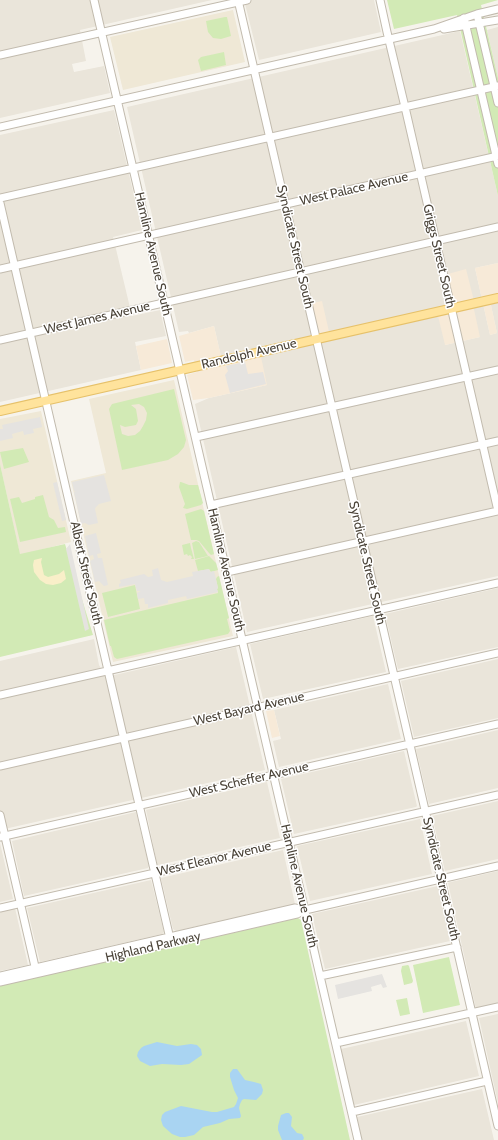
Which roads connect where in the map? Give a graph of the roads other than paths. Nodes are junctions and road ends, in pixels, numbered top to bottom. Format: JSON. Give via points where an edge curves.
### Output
{"nodes":[{"id":1,"x":94,"y":0,"type":"edge"},
{"id":2,"x":247,"y":0,"type":"edge"},
{"id":3,"x":380,"y":0,"type":"edge"},
{"id":4,"x":238,"y":1,"type":"edge"},
{"id":5,"x":498,"y":9,"type":"edge"},
{"id":6,"x":477,"y":14,"type":"junction"},
{"id":7,"x":498,"y":20,"type":"edge"},
{"id":8,"x":465,"y":22,"type":"junction"},
{"id":9,"x":479,"y":24,"type":"junction"},
{"id":10,"x":102,"y":32,"type":"junction"},
{"id":11,"x":389,"y":39,"type":"junction"},
{"id":12,"x":0,"y":55,"type":"edge"},
{"id":13,"x":254,"y":70,"type":"junction"},
{"id":14,"x":496,"y":86,"type":"edge"},
{"id":15,"x":480,"y":90,"type":"junction"},
{"id":16,"x":118,"y":100,"type":"junction"},
{"id":17,"x":498,"y":103,"type":"edge"},
{"id":18,"x":405,"y":107,"type":"junction"},
{"id":19,"x":0,"y":127,"type":"edge"},
{"id":20,"x":269,"y":138,"type":"junction"},
{"id":21,"x":497,"y":159,"type":"edge"},
{"id":22,"x":134,"y":168,"type":"junction"},
{"id":23,"x":421,"y":174,"type":"junction"},
{"id":24,"x":0,"y":198,"type":"edge"},
{"id":25,"x":0,"y":203,"type":"edge"},
{"id":26,"x":285,"y":205,"type":"junction"},
{"id":27,"x":498,"y":227,"type":"edge"},
{"id":28,"x":149,"y":235,"type":"junction"},
{"id":29,"x":436,"y":241,"type":"junction"},
{"id":30,"x":15,"y":266,"type":"junction"},
{"id":31,"x":0,"y":269,"type":"edge"},
{"id":32,"x":300,"y":272,"type":"junction"},
{"id":33,"x":498,"y":298,"type":"edge"},
{"id":34,"x":165,"y":302,"type":"junction"},
{"id":35,"x":451,"y":308,"type":"junction"},
{"id":36,"x":30,"y":333,"type":"junction"},
{"id":37,"x":316,"y":339,"type":"junction"},
{"id":38,"x":0,"y":340,"type":"edge"},
{"id":39,"x":180,"y":370,"type":"junction"},
{"id":40,"x":498,"y":370,"type":"edge"},
{"id":41,"x":467,"y":376,"type":"junction"},
{"id":42,"x":46,"y":400,"type":"junction"},
{"id":43,"x":332,"y":407,"type":"junction"},
{"id":44,"x":0,"y":411,"type":"edge"},
{"id":45,"x":196,"y":437,"type":"junction"},
{"id":46,"x":498,"y":441,"type":"edge"},
{"id":47,"x":482,"y":444,"type":"junction"},
{"id":48,"x":347,"y":475,"type":"junction"},
{"id":49,"x":212,"y":505,"type":"junction"},
{"id":50,"x":498,"y":511,"type":"edge"},
{"id":51,"x":362,"y":542,"type":"junction"},
{"id":52,"x":227,"y":572,"type":"junction"},
{"id":53,"x":498,"y":583,"type":"edge"},
{"id":54,"x":378,"y":610,"type":"junction"},
{"id":55,"x":243,"y":640,"type":"junction"},
{"id":56,"x":498,"y":653,"type":"edge"},
{"id":57,"x":108,"y":670,"type":"junction"},
{"id":58,"x":394,"y":677,"type":"junction"},
{"id":59,"x":0,"y":695,"type":"edge"},
{"id":60,"x":258,"y":707,"type":"junction"},
{"id":61,"x":498,"y":724,"type":"edge"},
{"id":62,"x":124,"y":738,"type":"junction"},
{"id":63,"x":409,"y":744,"type":"junction"},
{"id":64,"x":0,"y":766,"type":"edge"},
{"id":65,"x":274,"y":774,"type":"junction"},
{"id":66,"x":498,"y":795,"type":"edge"},
{"id":67,"x":140,"y":806,"type":"junction"},
{"id":68,"x":425,"y":812,"type":"junction"},
{"id":69,"x":0,"y":815,"type":"edge"},
{"id":70,"x":2,"y":837,"type":"edge"},
{"id":71,"x":289,"y":842,"type":"junction"},
{"id":72,"x":498,"y":866,"type":"edge"},
{"id":73,"x":155,"y":873,"type":"junction"},
{"id":74,"x":440,"y":879,"type":"junction"},
{"id":75,"x":20,"y":904,"type":"junction"},
{"id":76,"x":0,"y":908,"type":"edge"},
{"id":77,"x":305,"y":910,"type":"junction"},
{"id":78,"x":171,"y":940,"type":"junction"},
{"id":79,"x":457,"y":947,"type":"junction"},
{"id":80,"x":36,"y":971,"type":"junction"},
{"id":81,"x":0,"y":976,"type":"edge"},
{"id":82,"x":320,"y":976,"type":"junction"},
{"id":83,"x":0,"y":982,"type":"edge"},
{"id":84,"x":498,"y":1007,"type":"edge"},
{"id":85,"x":471,"y":1013,"type":"junction"},
{"id":86,"x":336,"y":1043,"type":"junction"},
{"id":87,"x":487,"y":1080,"type":"junction"},
{"id":88,"x":352,"y":1112,"type":"junction"},
{"id":89,"x":498,"y":1126,"type":"edge"},
{"id":90,"x":358,"y":1140,"type":"edge"}],
"edges":[{"from":1,"to":10,"type":"street","name":"Hamline Avenue South"},
{"from":2,"to":4,"type":"street"},
{"from":3,"to":11,"type":"street","name":"Griggs Street South"},
{"from":4,"to":10,"type":"street"},
{"from":4,"to":13,"type":"street","name":"Syndicate Street South"},
{"from":5,"to":6,"type":"street"},
{"from":6,"to":8,"type":"street"},
{"from":6,"to":9,"type":"street"},
{"from":7,"to":9,"type":"street"},
{"from":8,"to":9,"type":"street"},
{"from":8,"to":11,"type":"street","via":[[444,29]]},
{"from":8,"to":15,"type":"street"},
{"from":9,"to":14,"type":"street"},
{"from":10,"to":12,"type":"street"},
{"from":10,"to":16,"type":"street","name":"Hamline Avenue South"},
{"from":11,"to":13,"type":"street"},
{"from":11,"to":18,"type":"street","name":"Griggs Street South"},
{"from":13,"to":16,"type":"street"},
{"from":13,"to":20,"type":"street","name":"Syndicate Street South"},
{"from":14,"to":15,"type":"street"},
{"from":14,"to":17,"type":"street"},
{"from":15,"to":18,"type":"street"},
{"from":15,"to":21,"type":"street"},
{"from":16,"to":19,"type":"street"},
{"from":16,"to":22,"type":"street","name":"Hamline Avenue South"},
{"from":18,"to":20,"type":"street"},
{"from":18,"to":23,"type":"street","name":"Griggs Street South"},
{"from":20,"to":22,"type":"street"},
{"from":20,"to":26,"type":"street","name":"Syndicate Street South"},
{"from":21,"to":23,"type":"street","name":"West Palace Avenue"},
{"from":22,"to":24,"type":"street"},
{"from":22,"to":28,"type":"street","name":"Hamline Avenue South"},
{"from":23,"to":26,"type":"street","name":"West Palace Avenue"},
{"from":23,"to":29,"type":"street","name":"Griggs Street South"},
{"from":25,"to":30,"type":"street","name":"Albert Street South"},
{"from":26,"to":28,"type":"street","name":"West Palace Avenue"},
{"from":26,"to":32,"type":"street","name":"Syndicate Street South"},
{"from":27,"to":29,"type":"street","name":"West James Avenue"},
{"from":28,"to":30,"type":"street","name":"West Palace Avenue"},
{"from":28,"to":34,"type":"street","name":"Hamline Avenue South"},
{"from":29,"to":32,"type":"street","name":"West James Avenue"},
{"from":29,"to":35,"type":"street","name":"Griggs Street South"},
{"from":30,"to":31,"type":"street","name":"West Palace Avenue"},
{"from":30,"to":36,"type":"street","name":"Albert Street South"},
{"from":32,"to":34,"type":"street","name":"West James Avenue"},
{"from":32,"to":37,"type":"street","name":"Syndicate Street South"},
{"from":33,"to":35,"type":"main road","name":"Randolph Avenue"},
{"from":34,"to":36,"type":"street","name":"West James Avenue"},
{"from":34,"to":39,"type":"street","name":"Hamline Avenue South"},
{"from":35,"to":37,"type":"main road","name":"Randolph Avenue"},
{"from":35,"to":41,"type":"street","name":"Griggs Street South"},
{"from":36,"to":38,"type":"street","name":"West James Avenue"},
{"from":36,"to":42,"type":"street","name":"Albert Street South"},
{"from":37,"to":39,"type":"main road","name":"Randolph Avenue"},
{"from":37,"to":43,"type":"street","name":"Syndicate Street South"},
{"from":39,"to":42,"type":"main road","name":"Randolph Avenue"},
{"from":39,"to":45,"type":"street","name":"Hamline Avenue South"},
{"from":40,"to":41,"type":"street"},
{"from":41,"to":43,"type":"street"},
{"from":41,"to":47,"type":"street","name":"Griggs Street South"},
{"from":42,"to":44,"type":"main road","name":"Randolph Avenue"},
{"from":42,"to":57,"type":"street","name":"Albert Street South"},
{"from":43,"to":45,"type":"street"},
{"from":43,"to":48,"type":"street","name":"Syndicate Street South"},
{"from":45,"to":49,"type":"street","name":"Hamline Avenue South"},
{"from":46,"to":47,"type":"street"},
{"from":47,"to":48,"type":"street"},
{"from":47,"to":50,"type":"street","name":"Griggs Street South"},
{"from":48,"to":49,"type":"street"},
{"from":48,"to":51,"type":"street","name":"Syndicate Street South"},
{"from":49,"to":52,"type":"street","name":"Hamline Avenue South"},
{"from":50,"to":51,"type":"street"},
{"from":51,"to":52,"type":"street"},
{"from":51,"to":54,"type":"street","name":"Syndicate Street South"},
{"from":52,"to":55,"type":"street","name":"Hamline Avenue South"},
{"from":53,"to":54,"type":"street"},
{"from":54,"to":55,"type":"street"},
{"from":54,"to":58,"type":"street","name":"Syndicate Street South"},
{"from":55,"to":57,"type":"street"},
{"from":55,"to":60,"type":"street","name":"Hamline Avenue South"},
{"from":56,"to":58,"type":"street","name":"West Bayard Avenue"},
{"from":57,"to":59,"type":"street"},
{"from":57,"to":62,"type":"street","name":"Albert Street South"},
{"from":58,"to":60,"type":"street","name":"West Bayard Avenue"},
{"from":58,"to":63,"type":"street","name":"Syndicate Street South"},
{"from":60,"to":62,"type":"street","name":"West Bayard Avenue"},
{"from":60,"to":65,"type":"street","name":"Hamline Avenue South"},
{"from":61,"to":63,"type":"street","name":"West Scheffer Avenue"},
{"from":62,"to":64,"type":"street","name":"West Bayard Avenue"},
{"from":62,"to":67,"type":"street","name":"Albert Street South"},
{"from":63,"to":65,"type":"street","name":"West Scheffer Avenue"},
{"from":63,"to":68,"type":"street","name":"Syndicate Street South"},
{"from":65,"to":67,"type":"street","name":"West Scheffer Avenue"},
{"from":65,"to":71,"type":"street","name":"Hamline Avenue South"},
{"from":66,"to":68,"type":"street","name":"West Eleanor Avenue"},
{"from":67,"to":70,"type":"street","name":"West Scheffer Avenue"},
{"from":67,"to":73,"type":"street","name":"Albert Street South"},
{"from":68,"to":71,"type":"street","name":"West Eleanor Avenue"},
{"from":68,"to":74,"type":"street","name":"Syndicate Street South"},
{"from":69,"to":70,"type":"street"},
{"from":70,"to":75,"type":"street"},
{"from":71,"to":73,"type":"street","name":"West Eleanor Avenue"},
{"from":71,"to":77,"type":"street","name":"Hamline Avenue South"},
{"from":72,"to":74,"type":"street","name":"Highland Parkway"},
{"from":73,"to":75,"type":"street","name":"West Eleanor Avenue"},
{"from":73,"to":78,"type":"street","name":"Albert Street South"},
{"from":74,"to":77,"type":"street","name":"Highland Parkway"},
{"from":74,"to":79,"type":"street","name":"Syndicate Street South"},
{"from":75,"to":76,"type":"street","name":"West Eleanor Avenue"},
{"from":75,"to":80,"type":"street"},
{"from":77,"to":78,"type":"street","name":"Highland Parkway","via":[[295,908]]},
{"from":77,"to":82,"type":"street","name":"Hamline Avenue South"},
{"from":78,"to":80,"type":"street","name":"Highland Parkway"},
{"from":79,"to":82,"type":"street"},
{"from":79,"to":85,"type":"street","name":"Syndicate Street South"},
{"from":80,"to":81,"type":"street","name":"Highland Parkway"},
{"from":80,"to":83,"type":"street","name":"Highland Parkway"},
{"from":82,"to":86,"type":"street","name":"Hamline Avenue South"},
{"from":84,"to":85,"type":"street"},
{"from":85,"to":86,"type":"street"},
{"from":85,"to":87,"type":"street","name":"Syndicate Street South"},
{"from":86,"to":88,"type":"street","name":"Hamline Avenue South"},
{"from":87,"to":88,"type":"street"},
{"from":87,"to":89,"type":"street","name":"Syndicate Street South"},
{"from":88,"to":90,"type":"street","name":"Hamline Avenue South"}]}
